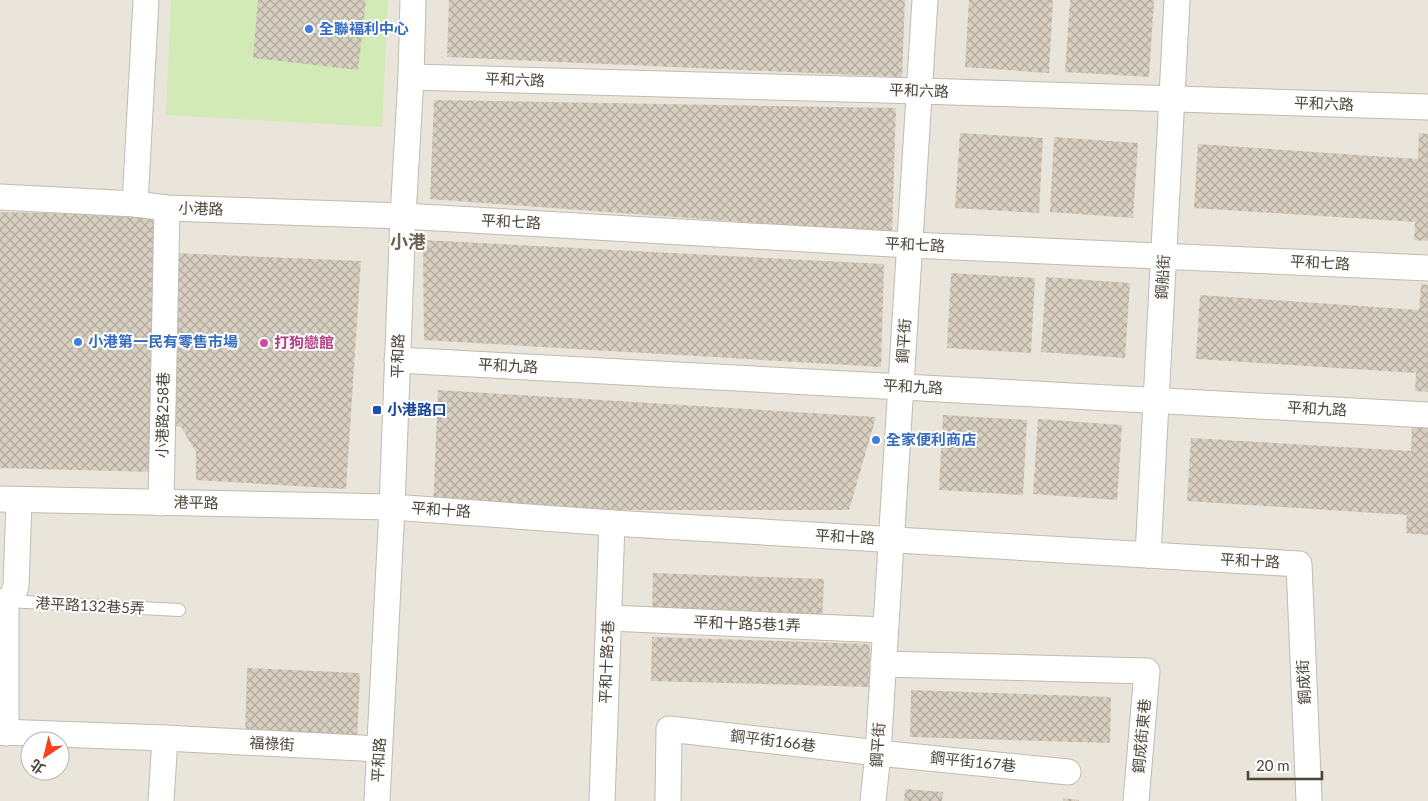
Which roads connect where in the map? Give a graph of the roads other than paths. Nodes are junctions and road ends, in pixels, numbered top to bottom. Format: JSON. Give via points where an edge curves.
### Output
{"nodes":[{"id":1,"x":146,"y":0,"type":"edge"},
{"id":2,"x":413,"y":0,"type":"edge"},
{"id":3,"x":925,"y":0,"type":"edge"},
{"id":4,"x":1177,"y":0,"type":"edge"},
{"id":5,"x":411,"y":77,"type":"junction"},
{"id":6,"x":919,"y":91,"type":"junction"},
{"id":7,"x":1172,"y":99,"type":"junction"},
{"id":8,"x":1428,"y":107,"type":"edge"},
{"id":9,"x":0,"y":197,"type":"edge"},
{"id":10,"x":135,"y":204,"type":"junction"},
{"id":11,"x":168,"y":208,"type":"junction"},
{"id":12,"x":403,"y":216,"type":"junction"},
{"id":13,"x":910,"y":245,"type":"junction"},
{"id":14,"x":1164,"y":256,"type":"junction"},
{"id":15,"x":1428,"y":268,"type":"edge"},
{"id":16,"x":398,"y":360,"type":"junction"},
{"id":17,"x":901,"y":386,"type":"junction"},
{"id":18,"x":1156,"y":400,"type":"junction"},
{"id":19,"x":1428,"y":415,"type":"edge"},
{"id":20,"x":9,"y":500,"type":"edge"},
{"id":21,"x":161,"y":503,"type":"junction"},
{"id":22,"x":392,"y":507,"type":"junction"},
{"id":23,"x":612,"y":523,"type":"junction"},
{"id":24,"x":891,"y":540,"type":"junction"},
{"id":25,"x":1148,"y":555,"type":"junction"},
{"id":26,"x":1298,"y":564,"type":"joint"},
{"id":27,"x":3,"y":601,"type":"edge"},
{"id":28,"x":180,"y":610,"type":"dead end"},
{"id":29,"x":609,"y":618,"type":"junction"},
{"id":30,"x":885,"y":630,"type":"junction"},
{"id":31,"x":883,"y":664,"type":"junction"},
{"id":32,"x":3,"y":732,"type":"edge"},
{"id":33,"x":165,"y":738,"type":"junction"},
{"id":34,"x":379,"y":749,"type":"junction"},
{"id":35,"x":878,"y":753,"type":"junction"},
{"id":36,"x":1068,"y":772,"type":"dead end"},
{"id":37,"x":161,"y":801,"type":"edge"},
{"id":38,"x":377,"y":801,"type":"edge"},
{"id":39,"x":602,"y":801,"type":"edge"},
{"id":40,"x":668,"y":801,"type":"edge"},
{"id":41,"x":873,"y":801,"type":"edge"},
{"id":42,"x":1136,"y":801,"type":"edge"},
{"id":43,"x":1309,"y":801,"type":"edge"}],
"edges":[{"from":1,"to":10,"type":"street"},
{"from":2,"to":5,"type":"street","name":"平和路"},
{"from":3,"to":6,"type":"street","name":"鋼平街"},
{"from":4,"to":7,"type":"street","name":"鋼船街"},
{"from":5,"to":6,"type":"street","name":"平和六路"},
{"from":5,"to":12,"type":"street","name":"平和路"},
{"from":6,"to":7,"type":"street","name":"平和六路"},
{"from":6,"to":13,"type":"street","name":"鋼平街"},
{"from":7,"to":8,"type":"street","name":"平和六路"},
{"from":7,"to":14,"type":"street","name":"鋼船街"},
{"from":9,"to":10,"type":"street","name":"小港路"},
{"from":10,"to":11,"type":"street","name":"小港路"},
{"from":11,"to":12,"type":"street","name":"小港路"},
{"from":11,"to":21,"type":"street","name":"小港路258巷"},
{"from":12,"to":13,"type":"street","name":"平和七路"},
{"from":12,"to":16,"type":"street","name":"平和路"},
{"from":13,"to":14,"type":"street","name":"平和七路"},
{"from":13,"to":17,"type":"street","name":"鋼平街"},
{"from":14,"to":15,"type":"street","name":"平和七路"},
{"from":14,"to":18,"type":"street","name":"鋼船街"},
{"from":16,"to":17,"type":"street","name":"平和九路"},
{"from":16,"to":22,"type":"street","name":"平和路"},
{"from":17,"to":18,"type":"street","name":"平和九路"},
{"from":17,"to":24,"type":"street","name":"鋼平街"},
{"from":18,"to":19,"type":"street","name":"平和九路"},
{"from":18,"to":25,"type":"street","name":"鋼船街"},
{"from":20,"to":21,"type":"street","name":"港平路"},
{"from":20,"to":27,"type":"street","via":[[16,586],[13,595]]},
{"from":21,"to":22,"type":"street","name":"港平路"},
{"from":22,"to":23,"type":"street","name":"平和十路"},
{"from":22,"to":34,"type":"street","name":"平和路"},
{"from":23,"to":24,"type":"street","name":"平和十路"},
{"from":23,"to":29,"type":"street","name":"平和十路5巷"},
{"from":24,"to":25,"type":"street","name":"平和十路"},
{"from":24,"to":30,"type":"street","name":"鋼平街"},
{"from":25,"to":26,"type":"street","name":"平和十路"},
{"from":26,"to":43,"type":"street","name":"鋼成街"},
{"from":27,"to":28,"type":"lane","name":"港平路132巷5弄"},
{"from":27,"to":32,"type":"street"},
{"from":29,"to":30,"type":"street","name":"平和十路5巷1弄"},
{"from":29,"to":39,"type":"street","name":"平和十路5巷"},
{"from":30,"to":31,"type":"street","name":"鋼平街"},
{"from":31,"to":35,"type":"street","name":"鋼平街"},
{"from":31,"to":42,"type":"street","name":"鋼成街東巷","via":[[1147,671]]},
{"from":32,"to":33,"type":"street","name":"福祿街"},
{"from":33,"to":34,"type":"street","name":"福祿街"},
{"from":33,"to":37,"type":"street"},
{"from":34,"to":38,"type":"street","name":"平和路"},
{"from":35,"to":36,"type":"street","name":"鋼平街167巷"},
{"from":35,"to":40,"type":"street","name":"鋼平街166巷","via":[[669,729]]},
{"from":35,"to":41,"type":"street","name":"鋼平街"}]}
